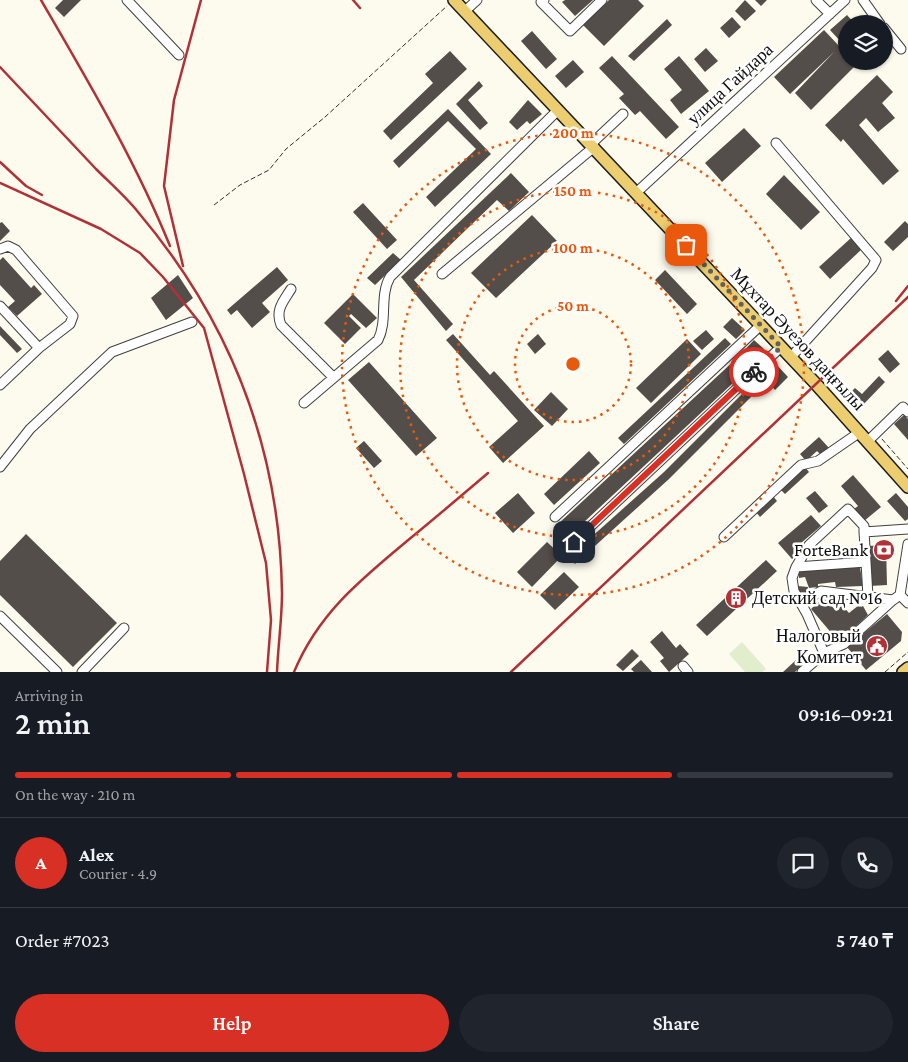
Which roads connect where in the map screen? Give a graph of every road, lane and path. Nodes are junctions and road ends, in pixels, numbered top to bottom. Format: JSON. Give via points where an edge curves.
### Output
{"nodes":[{"id":1,"x":127,"y":0,"type":"edge"},
{"id":2,"x":453,"y":0,"type":"edge"},
{"id":3,"x":477,"y":0,"type":"edge"},
{"id":4,"x":544,"y":0,"type":"edge"},
{"id":5,"x":602,"y":0,"type":"edge"},
{"id":6,"x":816,"y":0,"type":"edge"},
{"id":7,"x":845,"y":0,"type":"edge"},
{"id":8,"x":863,"y":0,"type":"edge"},
{"id":9,"x":465,"y":11,"type":"junction"},
{"id":10,"x":830,"y":14,"type":"junction"},
{"id":11,"x":874,"y":15,"type":"edge"},
{"id":12,"x":893,"y":39,"type":"edge"},
{"id":13,"x":901,"y":49,"type":"dead end"},
{"id":14,"x":179,"y":55,"type":"dead end"},
{"id":15,"x":558,"y":110,"type":"junction"},
{"id":16,"x":624,"y":114,"type":"dead end"},
{"id":17,"x":776,"y":143,"type":"dead end"},
{"id":18,"x":592,"y":146,"type":"junction"},
{"id":19,"x":637,"y":192,"type":"junction"},
{"id":20,"x":214,"y":205,"type":"dead end"},
{"id":21,"x":0,"y":249,"type":"edge"},
{"id":22,"x":442,"y":274,"type":"dead end"},
{"id":23,"x":292,"y":289,"type":"dead end"},
{"id":24,"x":0,"y":306,"type":"edge"},
{"id":25,"x":192,"y":322,"type":"dead end"},
{"id":26,"x":761,"y":325,"type":"junction"},
{"id":27,"x":781,"y":347,"type":"junction"},
{"id":28,"x":39,"y":348,"type":"junction"},
{"id":29,"x":791,"y":357,"type":"junction"},
{"id":30,"x":333,"y":376,"type":"junction"},
{"id":31,"x":0,"y":386,"type":"edge"},
{"id":32,"x":304,"y":403,"type":"dead end"},
{"id":33,"x":908,"y":412,"type":"edge"},
{"id":34,"x":860,"y":432,"type":"junction"},
{"id":35,"x":877,"y":432,"type":"junction"},
{"id":36,"x":868,"y":441,"type":"junction"},
{"id":37,"x":0,"y":467,"type":"edge"},
{"id":38,"x":908,"y":469,"type":"edge"},
{"id":39,"x":908,"y":487,"type":"edge"},
{"id":40,"x":555,"y":517,"type":"dead end"},
{"id":41,"x":908,"y":529,"type":"edge"},
{"id":42,"x":864,"y":532,"type":"junction"},
{"id":43,"x":908,"y":534,"type":"edge"},
{"id":44,"x":724,"y":537,"type":"dead end"},
{"id":45,"x":574,"y":542,"type":"dead end"},
{"id":46,"x":908,"y":544,"type":"edge"},
{"id":47,"x":866,"y":562,"type":"junction"},
{"id":48,"x":796,"y":567,"type":"junction"},
{"id":49,"x":868,"y":597,"type":"junction"},
{"id":50,"x":896,"y":598,"type":"junction"},
{"id":51,"x":801,"y":603,"type":"junction"},
{"id":52,"x":908,"y":603,"type":"edge"},
{"id":53,"x":0,"y":616,"type":"edge"},
{"id":54,"x":124,"y":628,"type":"dead end"},
{"id":55,"x":908,"y":652,"type":"edge"},
{"id":56,"x":824,"y":653,"type":"junction"},
{"id":57,"x":56,"y":672,"type":"edge"},
{"id":58,"x":82,"y":672,"type":"edge"},
{"id":59,"x":802,"y":672,"type":"edge"},
{"id":60,"x":885,"y":672,"type":"edge"}],
"edges":[{"from":1,"to":14,"type":"street"},
{"from":2,"to":9,"type":"main road","name":"Мұхтар Әуезов даңғылы"},
{"from":2,"to":20,"type":"path","via":[[326,117],[286,149],[269,170],[240,185]]},
{"from":3,"to":9,"type":"street"},
{"from":4,"to":5,"type":"street","via":[[541,2],[570,31]]},
{"from":6,"to":10,"type":"street"},
{"from":7,"to":10,"type":"street","name":"улица Гайдара"},
{"from":8,"to":11,"type":"street"},
{"from":9,"to":15,"type":"main road","name":"Мұхтар Әуезов даңғылы"},
{"from":10,"to":19,"type":"street","name":"улица Гайдара"},
{"from":12,"to":13,"type":"street"},
{"from":15,"to":18,"type":"main road","name":"Мұхтар Әуезов даңғылы"},
{"from":15,"to":30,"type":"street","via":[[390,277],[385,285],[382,332],[378,340]]},
{"from":16,"to":18,"type":"street"},
{"from":17,"to":29,"type":"street","via":[[876,260]]},
{"from":18,"to":19,"type":"main road","name":"Мұхтар Әуезов даңғылы"},
{"from":18,"to":22,"type":"street"},
{"from":19,"to":26,"type":"main road","name":"Мұхтар Әуезов даңғылы"},
{"from":21,"to":28,"type":"street","via":[[8,246],[16,250],[73,316],[70,324]]},
{"from":23,"to":30,"type":"street","via":[[279,308],[281,325]]},
{"from":24,"to":28,"type":"street"},
{"from":25,"to":37,"type":"street","via":[[112,352],[30,429]]},
{"from":26,"to":27,"type":"main road","name":"Мұхтар Әуезов даңғылы"},
{"from":26,"to":40,"type":"street"},
{"from":27,"to":29,"type":"main road","name":"Мұхтар Әуезов даңғылы"},
{"from":27,"to":45,"type":"street"},
{"from":28,"to":31,"type":"street"},
{"from":29,"to":34,"type":"main road","name":"Мұхтар Әуезов даңғылы"},
{"from":30,"to":32,"type":"street"},
{"from":33,"to":35,"type":"street","via":[[903,407]]},
{"from":34,"to":36,"type":"main road","name":"Мұхтар Әуезов даңғылы"},
{"from":34,"to":44,"type":"street","via":[[818,461],[801,465]]},
{"from":35,"to":36,"type":"street"},
{"from":35,"to":38,"type":"path"},
{"from":36,"to":39,"type":"main road","name":"Мұхтар Әуезов даңғылы"},
{"from":41,"to":42,"type":"street"},
{"from":41,"to":43,"type":"street"},
{"from":42,"to":47,"type":"street"},
{"from":42,"to":48,"type":"street","via":[[864,526],[848,509],[809,546]]},
{"from":46,"to":50,"type":"street"},
{"from":47,"to":48,"type":"street"},
{"from":47,"to":49,"type":"street"},
{"from":48,"to":51,"type":"street","via":[[792,578],[794,591]]},
{"from":49,"to":50,"type":"street"},
{"from":49,"to":51,"type":"street","via":[[821,591]]},
{"from":50,"to":52,"type":"street"},
{"from":50,"to":56,"type":"street","via":[[844,644]]},
{"from":51,"to":56,"type":"street"},
{"from":53,"to":57,"type":"street"},
{"from":54,"to":58,"type":"street"},
{"from":55,"to":60,"type":"path"},
{"from":56,"to":59,"type":"street"}]}
